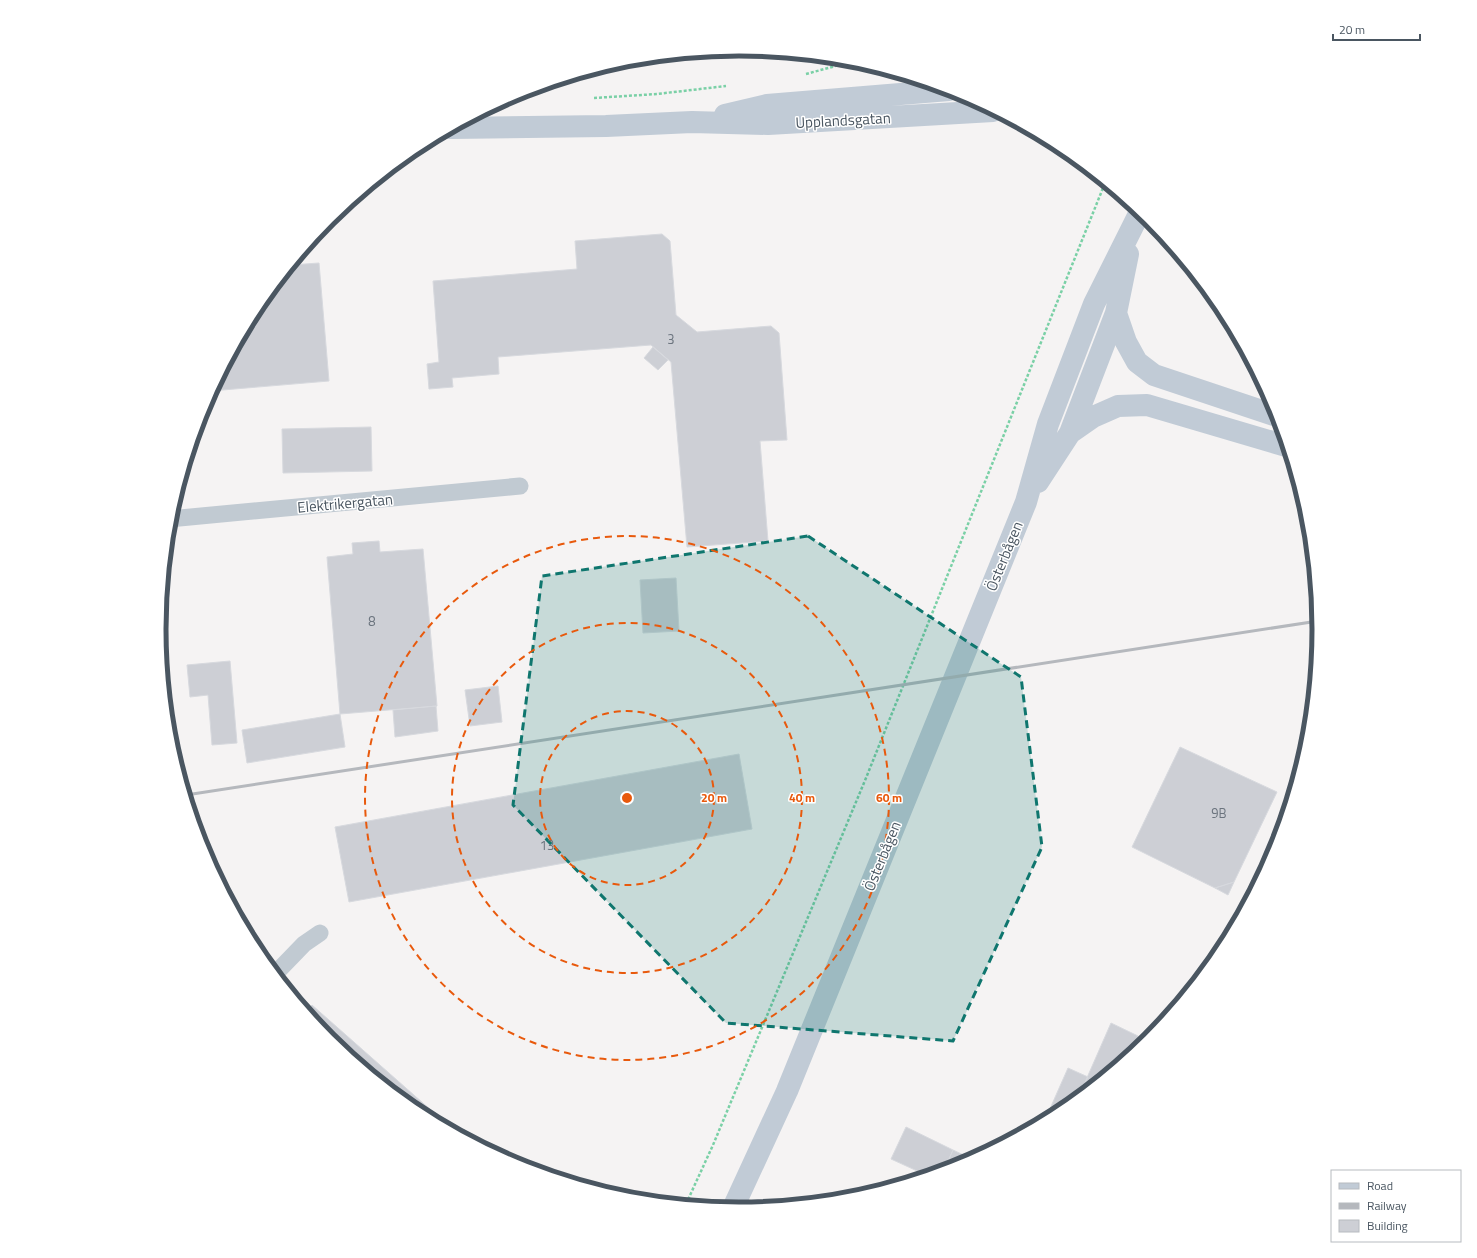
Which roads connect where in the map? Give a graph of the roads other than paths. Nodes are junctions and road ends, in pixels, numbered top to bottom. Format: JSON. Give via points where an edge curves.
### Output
{"nodes":[{"id":1,"x":930,"y":89,"type":"edge"},
{"id":2,"x":939,"y":92,"type":"edge"},
{"id":3,"x":982,"y":111,"type":"edge"},
{"id":4,"x":934,"y":114,"type":"junction"},
{"id":5,"x":692,"y":122,"type":"junction"},
{"id":6,"x":461,"y":128,"type":"edge"},
{"id":7,"x":1137,"y":220,"type":"edge"},
{"id":8,"x":1116,"y":313,"type":"junction"},
{"id":9,"x":1269,"y":413,"type":"edge"},
{"id":10,"x":1070,"y":433,"type":"junction"},
{"id":11,"x":1281,"y":444,"type":"edge"},
{"id":12,"x":520,"y":486,"type":"dead end"},
{"id":13,"x":1026,"y":502,"type":"junction"},
{"id":14,"x":177,"y":518,"type":"edge"},
{"id":15,"x":320,"y":934,"type":"dead end"},
{"id":16,"x":279,"y":970,"type":"edge"},
{"id":17,"x":736,"y":1202,"type":"edge"}],
"edges":[{"from":1,"to":5,"type":"main road","name":"Upplandsgatan","via":[[766,105]]},
{"from":2,"to":4,"type":"main road"},
{"from":3,"to":4,"type":"main road","name":"Upplandsgatan"},
{"from":4,"to":5,"type":"main road","name":"Upplandsgatan","via":[[768,124]]},
{"from":5,"to":6,"type":"main road","name":"Upplandsgatan"},
{"from":7,"to":8,"type":"main road","name":"Österbågen"},
{"from":7,"to":13,"type":"main road","name":"Österbågen","via":[[1094,304],[1048,424]]},
{"from":8,"to":9,"type":"main road","via":[[1126,342],[1137,362],[1154,375]]},
{"from":8,"to":10,"type":"main road","name":"Österbågen"},
{"from":10,"to":11,"type":"main road","via":[[1093,417],[1118,406],[1147,405]]},
{"from":10,"to":13,"type":"main road","name":"Österbågen"},
{"from":12,"to":14,"type":"lane","name":"Elektrikergatan"},
{"from":13,"to":17,"type":"main road","name":"Österbågen","via":[[787,1091]]},
{"from":15,"to":16,"type":"lane","via":[[304,944]]}]}
